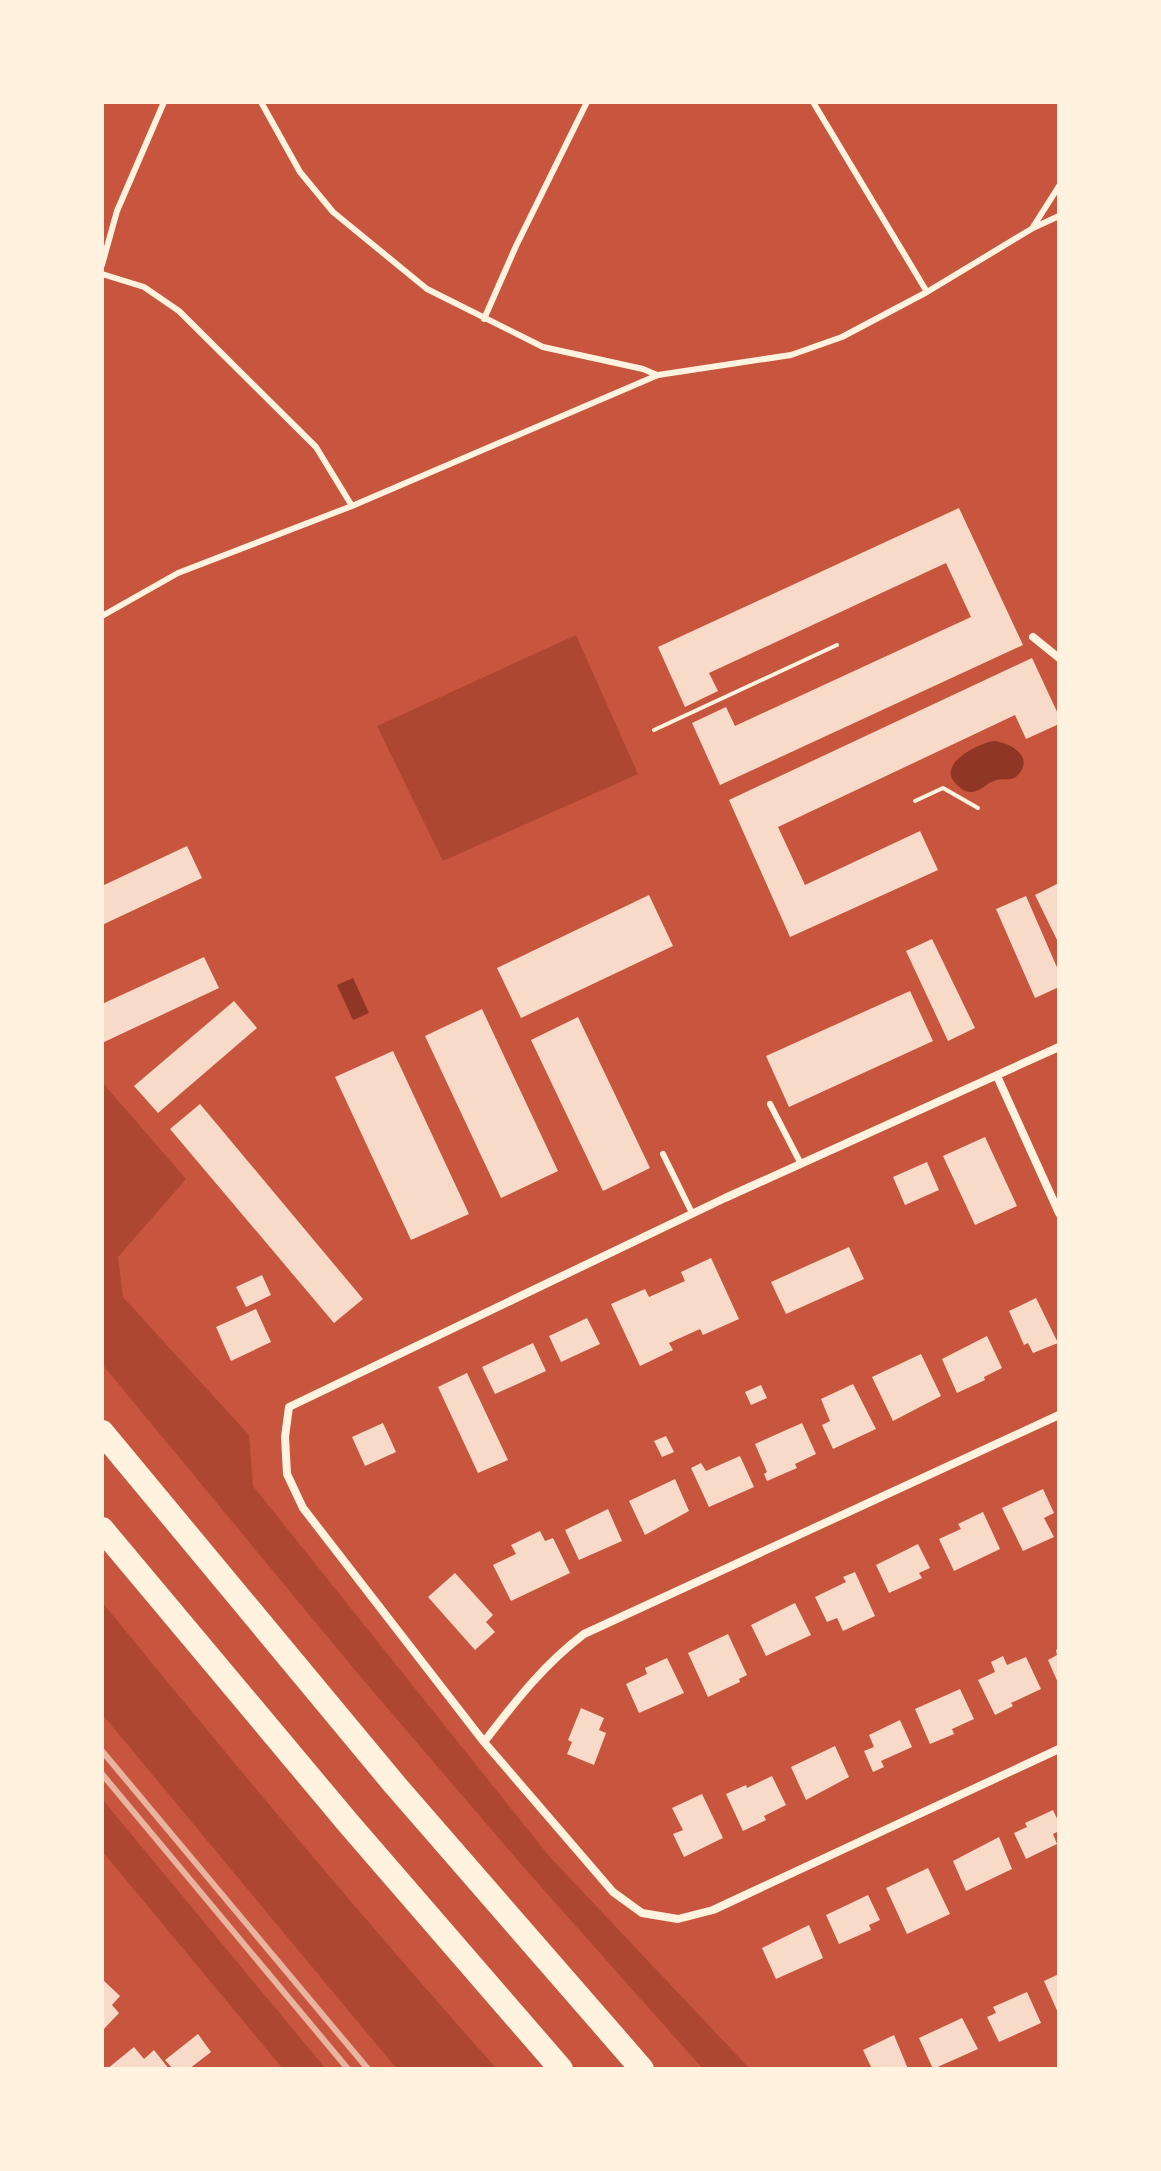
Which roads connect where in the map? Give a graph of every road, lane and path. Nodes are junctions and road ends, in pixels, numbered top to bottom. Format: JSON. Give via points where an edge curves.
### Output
{"nodes":[{"id":1,"x":164,"y":102,"type":"edge"},
{"id":2,"x":261,"y":102,"type":"edge"},
{"id":3,"x":587,"y":102,"type":"edge"},
{"id":4,"x":813,"y":102,"type":"edge"},
{"id":5,"x":1059,"y":186,"type":"edge"},
{"id":6,"x":1059,"y":216,"type":"edge"},
{"id":7,"x":1033,"y":228,"type":"junction"},
{"id":8,"x":102,"y":265,"type":"edge"},
{"id":9,"x":102,"y":274,"type":"edge"},
{"id":10,"x":927,"y":292,"type":"junction"},
{"id":11,"x":484,"y":319,"type":"junction"},
{"id":12,"x":658,"y":375,"type":"junction"},
{"id":13,"x":352,"y":506,"type":"junction"},
{"id":14,"x":102,"y":615,"type":"edge"},
{"id":15,"x":1033,"y":637,"type":"dead end"},
{"id":16,"x":837,"y":645,"type":"dead end"},
{"id":17,"x":1059,"y":658,"type":"edge"},
{"id":18,"x":654,"y":730,"type":"dead end"},
{"id":19,"x":915,"y":801,"type":"dead end"},
{"id":20,"x":978,"y":808,"type":"dead end"},
{"id":21,"x":1059,"y":1047,"type":"edge"},
{"id":22,"x":997,"y":1076,"type":"junction"},
{"id":23,"x":770,"y":1104,"type":"dead end"},
{"id":24,"x":663,"y":1154,"type":"dead end"},
{"id":25,"x":801,"y":1164,"type":"junction"},
{"id":26,"x":692,"y":1213,"type":"junction"},
{"id":27,"x":1059,"y":1213,"type":"edge"},
{"id":28,"x":1059,"y":1415,"type":"edge"},
{"id":29,"x":102,"y":1419,"type":"edge"},
{"id":30,"x":102,"y":1432,"type":"edge"},
{"id":31,"x":152,"y":1493,"type":"junction"},
{"id":32,"x":102,"y":1529,"type":"edge"},
{"id":33,"x":484,"y":1742,"type":"junction"},
{"id":34,"x":1059,"y":1749,"type":"edge"},
{"id":35,"x":561,"y":2069,"type":"edge"},
{"id":36,"x":642,"y":2069,"type":"edge"}],
"edges":[{"from":1,"to":8,"type":"lane","via":[[117,211]]},
{"from":2,"to":11,"type":"lane","via":[[300,172],[333,212],[427,289]]},
{"from":3,"to":11,"type":"lane"},
{"from":4,"to":10,"type":"lane"},
{"from":5,"to":7,"type":"lane"},
{"from":6,"to":7,"type":"lane"},
{"from":7,"to":10,"type":"lane"},
{"from":9,"to":13,"type":"lane","via":[[144,287],[179,311],[316,447]]},
{"from":10,"to":12,"type":"lane","via":[[842,337],[791,355]]},
{"from":11,"to":12,"type":"lane","via":[[543,347]]},
{"from":12,"to":13,"type":"lane"},
{"from":13,"to":14,"type":"lane","via":[[178,573]]},
{"from":15,"to":17,"type":"street"},
{"from":16,"to":18,"type":"path"},
{"from":19,"to":20,"type":"path","via":[[943,788]]},
{"from":21,"to":22,"type":"street"},
{"from":22,"to":25,"type":"street"},
{"from":22,"to":27,"type":"street"},
{"from":23,"to":25,"type":"lane"},
{"from":24,"to":26,"type":"lane"},
{"from":25,"to":26,"type":"street"},
{"from":26,"to":33,"type":"street","via":[[289,1407],[287,1474],[303,1508]]},
{"from":28,"to":33,"type":"street","via":[[584,1634],[531,1681]]},
{"from":29,"to":31,"type":"highway"},
{"from":30,"to":31,"type":"highway"},
{"from":31,"to":36,"type":"highway","via":[[395,1785]]},
{"from":32,"to":35,"type":"highway"},
{"from":33,"to":34,"type":"street","via":[[613,1892],[642,1913],[678,1919],[713,1910]]}]}
